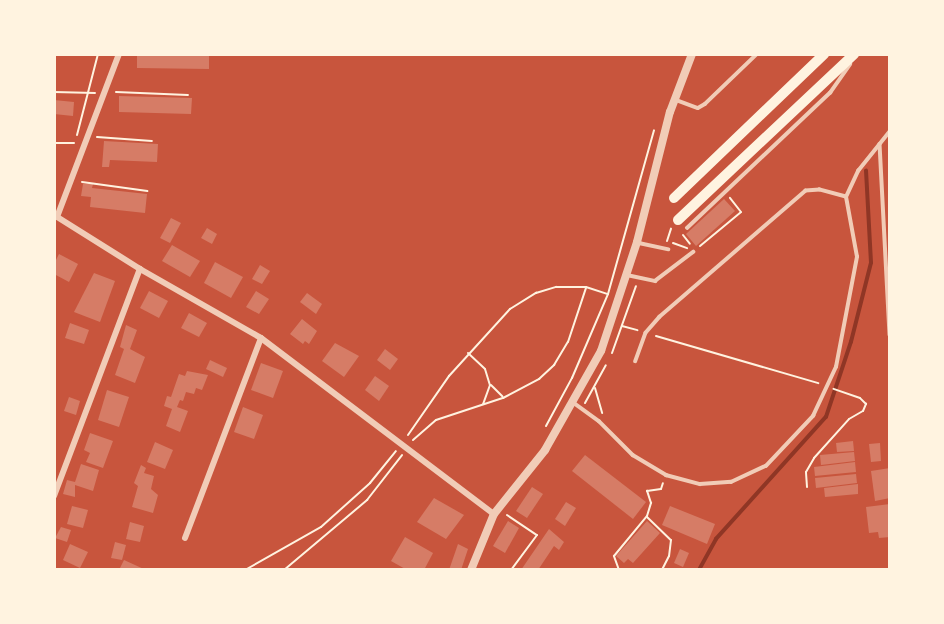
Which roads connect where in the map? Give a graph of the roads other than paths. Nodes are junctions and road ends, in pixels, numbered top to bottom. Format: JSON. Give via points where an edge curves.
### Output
{"nodes":[{"id":1,"x":120,"y":54,"type":"edge"},
{"id":2,"x":692,"y":54,"type":"edge"},
{"id":3,"x":757,"y":54,"type":"edge"},
{"id":4,"x":824,"y":54,"type":"edge"},
{"id":5,"x":855,"y":54,"type":"edge"},
{"id":6,"x":675,"y":99,"type":"junction"},
{"id":7,"x":890,"y":131,"type":"edge"},
{"id":8,"x":880,"y":144,"type":"junction"},
{"id":9,"x":846,"y":197,"type":"junction"},
{"id":10,"x":674,"y":198,"type":"dead end"},
{"id":11,"x":56,"y":216,"type":"edge"},
{"id":12,"x":676,"y":222,"type":"road end"},
{"id":13,"x":687,"y":228,"type":"dead end"},
{"id":14,"x":637,"y":242,"type":"junction"},
{"id":15,"x":668,"y":249,"type":"dead end"},
{"id":16,"x":692,"y":251,"type":"road end"},
{"id":17,"x":140,"y":269,"type":"junction"},
{"id":18,"x":627,"y":275,"type":"junction"},
{"id":19,"x":890,"y":335,"type":"edge"},
{"id":20,"x":261,"y":338,"type":"junction"},
{"id":21,"x":636,"y":361,"type":"dead end"},
{"id":22,"x":574,"y":403,"type":"junction"},
{"id":23,"x":54,"y":496,"type":"edge"},
{"id":24,"x":494,"y":514,"type":"junction"},
{"id":25,"x":185,"y":538,"type":"dead end"},
{"id":26,"x":471,"y":570,"type":"edge"}],
"edges":[{"from":1,"to":11,"type":"street"},
{"from":2,"to":6,"type":"street"},
{"from":3,"to":6,"type":"lane","via":[[698,108]]},
{"from":4,"to":10,"type":"highway"},
{"from":5,"to":12,"type":"highway"},
{"from":5,"to":13,"type":"lane","via":[[830,93]]},
{"from":6,"to":14,"type":"street"},
{"from":7,"to":8,"type":"lane"},
{"from":8,"to":9,"type":"lane","via":[[858,171]]},
{"from":8,"to":19,"type":"lane"},
{"from":9,"to":21,"type":"lane","via":[[806,191],[646,333]]},
{"from":9,"to":22,"type":"lane","via":[[857,257],[836,367],[813,416],[766,466],[731,482],[700,484],[666,475],[633,455]]},
{"from":11,"to":17,"type":"street"},
{"from":14,"to":15,"type":"lane"},
{"from":14,"to":18,"type":"street"},
{"from":16,"to":18,"type":"lane","via":[[655,281]]},
{"from":17,"to":20,"type":"street"},
{"from":17,"to":23,"type":"street"},
{"from":18,"to":22,"type":"street","via":[[601,351]]},
{"from":20,"to":24,"type":"street"},
{"from":20,"to":25,"type":"street"},
{"from":22,"to":24,"type":"street","via":[[545,450]]},
{"from":24,"to":26,"type":"street"}]}
